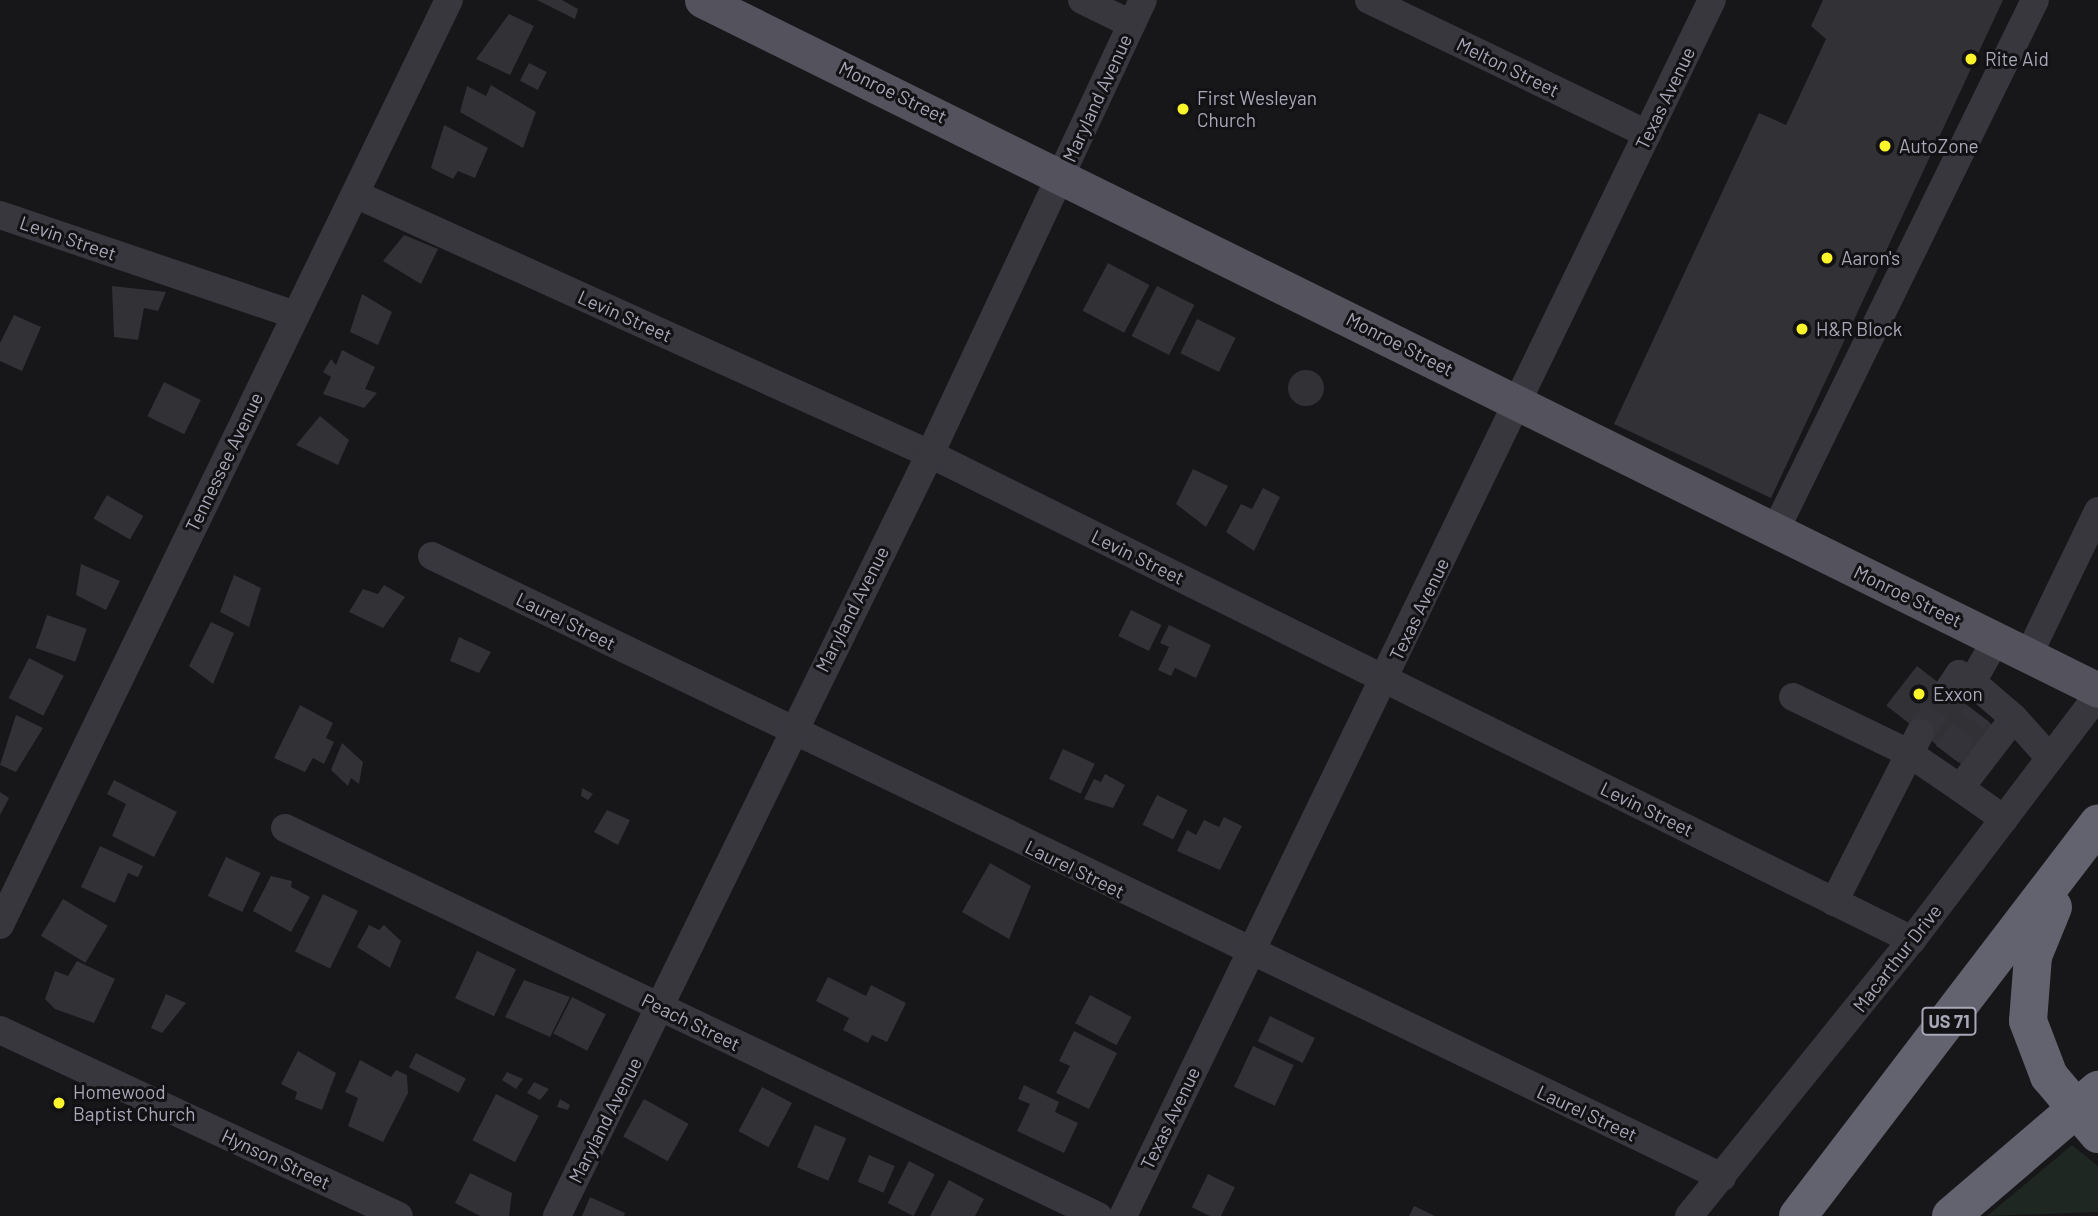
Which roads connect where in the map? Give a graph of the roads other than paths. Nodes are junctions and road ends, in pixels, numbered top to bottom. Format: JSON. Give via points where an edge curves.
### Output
{"nodes":[{"id":1,"x":449,"y":0,"type":"edge"},
{"id":2,"x":702,"y":0,"type":"edge"},
{"id":3,"x":1082,"y":0,"type":"edge"},
{"id":4,"x":1369,"y":0,"type":"edge"},
{"id":5,"x":1712,"y":0,"type":"edge"},
{"id":6,"x":2035,"y":0,"type":"edge"},
{"id":7,"x":1137,"y":12,"type":"edge"},
{"id":8,"x":1647,"y":134,"type":"junction"},
{"id":9,"x":1062,"y":174,"type":"junction"},
{"id":10,"x":355,"y":194,"type":"junction"},
{"id":11,"x":0,"y":215,"type":"edge"},
{"id":12,"x":296,"y":315,"type":"junction"},
{"id":13,"x":1518,"y":403,"type":"junction"},
{"id":14,"x":929,"y":454,"type":"junction"},
{"id":15,"x":2098,"y":512,"type":"edge"},
{"id":16,"x":1775,"y":531,"type":"junction"},
{"id":17,"x":432,"y":555,"type":"dead end"},
{"id":18,"x":1996,"y":639,"type":"junction"},
{"id":19,"x":2028,"y":656,"type":"junction"},
{"id":20,"x":1386,"y":679,"type":"junction"},
{"id":21,"x":2098,"y":693,"type":"edge"},
{"id":22,"x":1793,"y":697,"type":"dead end"},
{"id":23,"x":2014,"y":718,"type":"junction"},
{"id":24,"x":790,"y":730,"type":"junction"},
{"id":25,"x":1914,"y":743,"type":"junction"},
{"id":26,"x":2050,"y":758,"type":"junction"},
{"id":27,"x":1960,"y":788,"type":"junction"},
{"id":28,"x":2004,"y":818,"type":"junction"},
{"id":29,"x":2098,"y":824,"type":"edge"},
{"id":30,"x":285,"y":828,"type":"dead end"},
{"id":31,"x":2070,"y":863,"type":"junction"},
{"id":32,"x":1834,"y":902,"type":"junction"},
{"id":33,"x":0,"y":925,"type":"edge"},
{"id":34,"x":1912,"y":940,"type":"junction"},
{"id":35,"x":1250,"y":954,"type":"junction"},
{"id":36,"x":661,"y":1008,"type":"junction"},
{"id":37,"x":0,"y":1030,"type":"edge"},
{"id":38,"x":2091,"y":1111,"type":"edge"},
{"id":39,"x":1722,"y":1177,"type":"junction"},
{"id":40,"x":399,"y":1216,"type":"edge"},
{"id":41,"x":557,"y":1216,"type":"edge"},
{"id":42,"x":1098,"y":1216,"type":"edge"},
{"id":43,"x":1123,"y":1216,"type":"edge"},
{"id":44,"x":1689,"y":1216,"type":"edge"},
{"id":45,"x":1798,"y":1216,"type":"edge"},
{"id":46,"x":1951,"y":1216,"type":"edge"}],
"edges":[{"from":1,"to":10,"type":"street","name":"Tennessee Avenue"},
{"from":2,"to":9,"type":"main road","name":"Monroe Street"},
{"from":3,"to":7,"type":"street"},
{"from":4,"to":8,"type":"street","name":"Melton Street"},
{"from":5,"to":8,"type":"street","name":"Texas Avenue"},
{"from":6,"to":16,"type":"street"},
{"from":7,"to":9,"type":"street","name":"Maryland Avenue"},
{"from":8,"to":13,"type":"street","name":"Texas Avenue"},
{"from":9,"to":13,"type":"main road","name":"Monroe Street"},
{"from":9,"to":14,"type":"street","name":"Maryland Avenue"},
{"from":10,"to":12,"type":"street","name":"Tennessee Avenue"},
{"from":10,"to":14,"type":"street","name":"Levin Street"},
{"from":11,"to":12,"type":"street","name":"Levin Street"},
{"from":12,"to":33,"type":"street","name":"Tennessee Avenue"},
{"from":13,"to":16,"type":"main road","name":"Monroe Street"},
{"from":13,"to":20,"type":"street","name":"Texas Avenue"},
{"from":14,"to":20,"type":"street","name":"Levin Street"},
{"from":14,"to":24,"type":"street","name":"Maryland Avenue"},
{"from":15,"to":19,"type":"street"},
{"from":16,"to":18,"type":"main road","name":"Monroe Street"},
{"from":17,"to":24,"type":"street","name":"Laurel Street"},
{"from":18,"to":19,"type":"main road","name":"Monroe Street"},
{"from":18,"to":23,"type":"street","via":[[1973,695]]},
{"from":19,"to":21,"type":"main road","name":"Monroe Street"},
{"from":20,"to":32,"type":"street","name":"Levin Street"},
{"from":20,"to":35,"type":"street","name":"Texas Avenue"},
{"from":21,"to":26,"type":"street","name":"Macarthur Drive"},
{"from":22,"to":25,"type":"street"},
{"from":23,"to":26,"type":"street"},
{"from":23,"to":27,"type":"street"},
{"from":24,"to":35,"type":"street","name":"Laurel Street"},
{"from":24,"to":36,"type":"street","name":"Maryland Avenue"},
{"from":25,"to":27,"type":"street","via":[[1941,762]]},
{"from":25,"to":32,"type":"street"},
{"from":26,"to":28,"type":"street","name":"Macarthur Drive"},
{"from":27,"to":28,"type":"street"},
{"from":28,"to":34,"type":"street","name":"Macarthur Drive"},
{"from":29,"to":31,"type":"highway","number":"US 71"},
{"from":30,"to":36,"type":"street","name":"Peach Street"},
{"from":31,"to":38,"type":"highway","via":[[2033,956],[2027,1001],[2036,1049]]},
{"from":31,"to":45,"type":"highway","number":"US 71"},
{"from":32,"to":34,"type":"street","name":"Levin Street"},
{"from":34,"to":39,"type":"street","name":"Macarthur Drive"},
{"from":35,"to":39,"type":"street","name":"Laurel Street"},
{"from":35,"to":43,"type":"street","name":"Texas Avenue"},
{"from":36,"to":41,"type":"street","name":"Maryland Avenue"},
{"from":36,"to":42,"type":"street","name":"Peach Street"},
{"from":37,"to":40,"type":"street","name":"Hynson Street"},
{"from":38,"to":46,"type":"highway"},
{"from":39,"to":44,"type":"street","name":"Macarthur Drive"}]}
